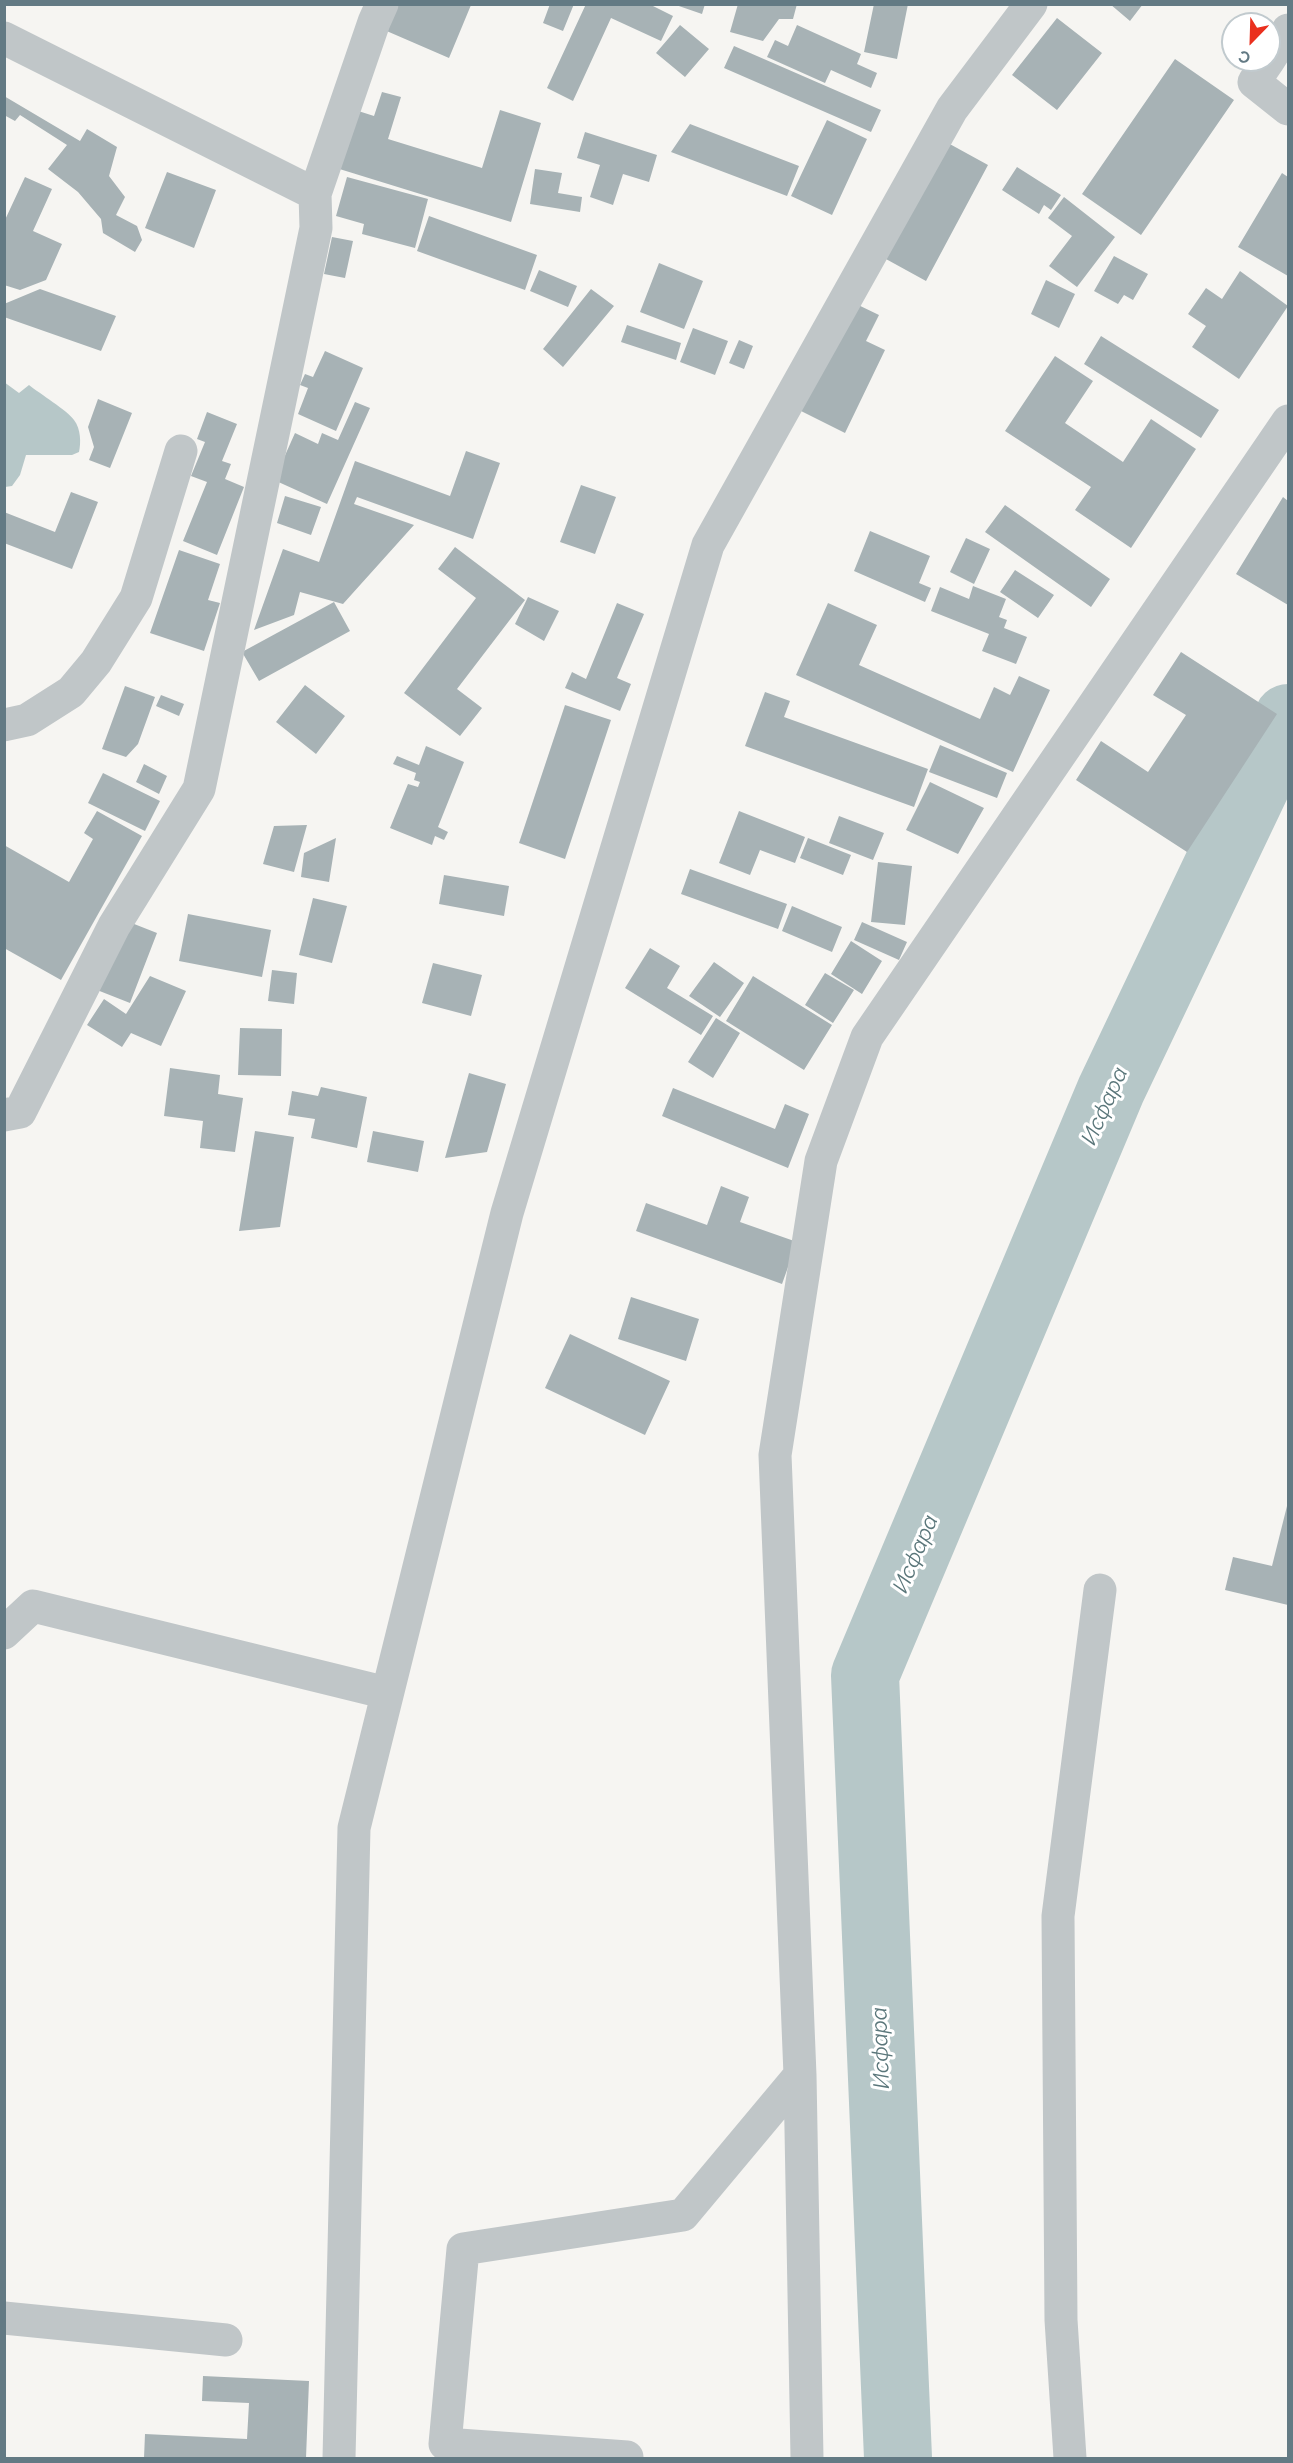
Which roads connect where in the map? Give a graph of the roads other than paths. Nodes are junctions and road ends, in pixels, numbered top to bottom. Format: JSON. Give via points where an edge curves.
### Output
{"nodes":[{"id":1,"x":382,"y":4,"type":"edge"},
{"id":2,"x":1031,"y":4,"type":"edge"},
{"id":3,"x":4,"y":38,"type":"edge"},
{"id":4,"x":1261,"y":72,"type":"edge"},
{"id":5,"x":1288,"y":109,"type":"edge"},
{"id":6,"x":315,"y":194,"type":"junction"},
{"id":7,"x":1288,"y":421,"type":"edge"},
{"id":8,"x":181,"y":451,"type":"dead end"},
{"id":9,"x":4,"y":725,"type":"edge"},
{"id":10,"x":4,"y":1115,"type":"edge"},
{"id":11,"x":1101,"y":1590,"type":"dead end"},
{"id":12,"x":4,"y":1633,"type":"edge"},
{"id":13,"x":387,"y":1693,"type":"junction"},
{"id":14,"x":800,"y":2075,"type":"junction"},
{"id":15,"x":4,"y":2318,"type":"edge"},
{"id":16,"x":226,"y":2340,"type":"dead end"},
{"id":17,"x":627,"y":2457,"type":"dead end"},
{"id":18,"x":339,"y":2458,"type":"edge"},
{"id":19,"x":807,"y":2458,"type":"edge"},
{"id":20,"x":1070,"y":2458,"type":"edge"}],
"edges":[{"from":1,"to":6,"type":"street"},
{"from":2,"to":13,"type":"street","via":[[952,110],[708,546],[507,1213]]},
{"from":3,"to":6,"type":"street"},
{"from":4,"to":5,"type":"street","via":[[1254,82]]},
{"from":6,"to":10,"type":"street","via":[[316,228],[199,789],[114,926],[20,1112]]},
{"from":7,"to":14,"type":"street","via":[[867,1037],[821,1161],[775,1455]]},
{"from":8,"to":9,"type":"street","via":[[136,598],[96,663],[71,692],[27,720]]},
{"from":11,"to":20,"type":"street","via":[[1058,1916],[1061,2320]]},
{"from":12,"to":13,"type":"street","via":[[33,1606]]},
{"from":13,"to":18,"type":"street","via":[[354,1828]]},
{"from":14,"to":17,"type":"street","via":[[683,2215],[463,2249],[445,2444]]},
{"from":14,"to":19,"type":"street"},
{"from":15,"to":16,"type":"street"}]}
